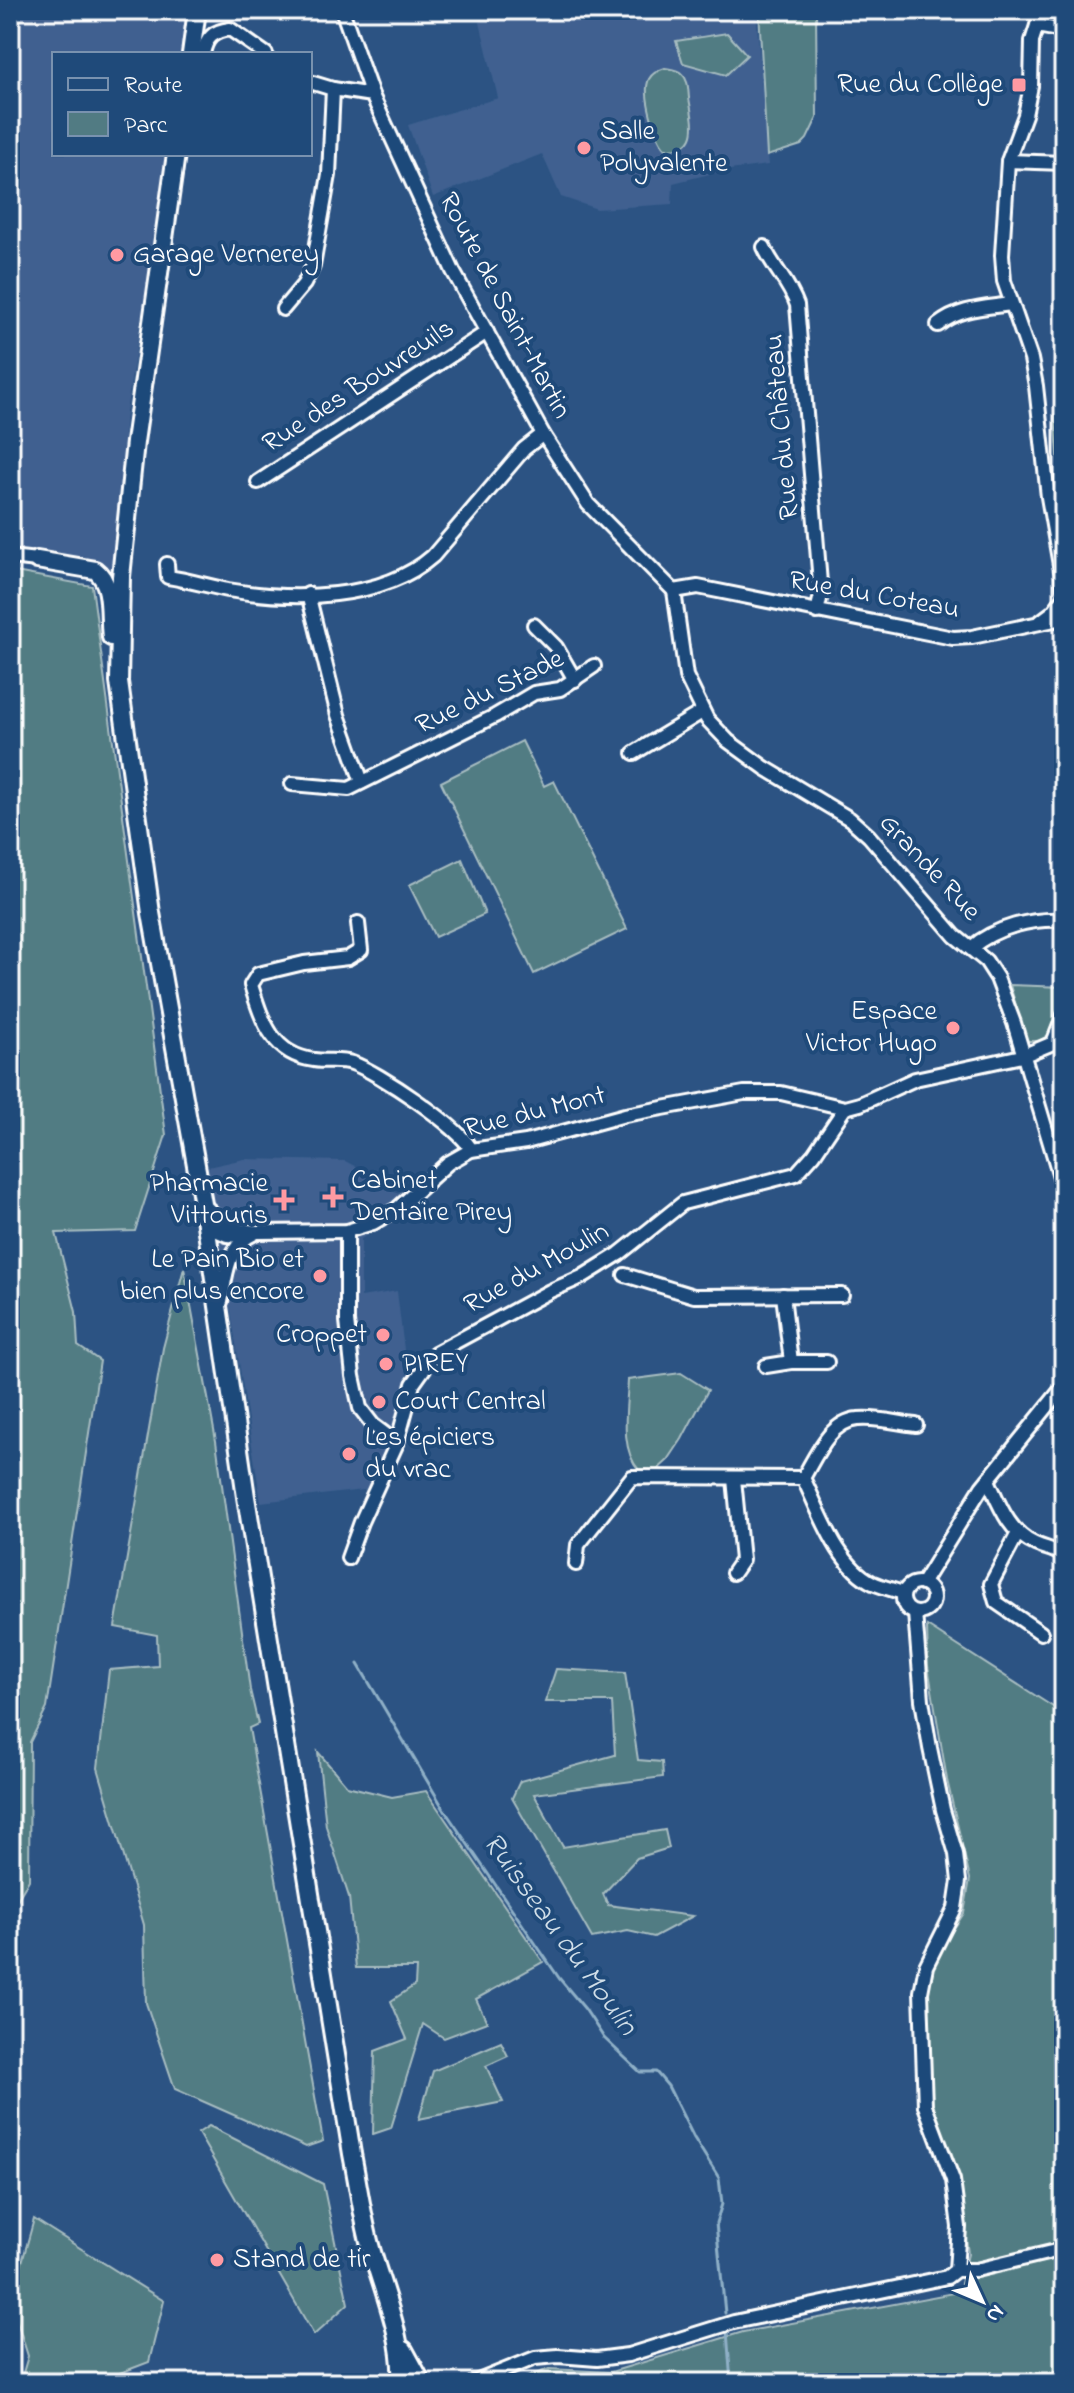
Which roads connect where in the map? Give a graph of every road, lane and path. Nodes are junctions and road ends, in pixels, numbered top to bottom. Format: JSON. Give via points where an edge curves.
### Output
{"nodes":[{"id":1,"x":197,"y":10,"type":"edge"},
{"id":2,"x":342,"y":10,"type":"edge"},
{"id":3,"x":1042,"y":10,"type":"edge"},
{"id":4,"x":1037,"y":26,"type":"junction"},
{"id":5,"x":1064,"y":31,"type":"edge"},
{"id":6,"x":191,"y":52,"type":"edge"},
{"id":7,"x":204,"y":52,"type":"edge"},
{"id":8,"x":263,"y":52,"type":"edge"},
{"id":9,"x":312,"y":83,"type":"edge"},
{"id":10,"x":333,"y":89,"type":"junction"},
{"id":11,"x":372,"y":95,"type":"junction"},
{"id":12,"x":178,"y":156,"type":"edge"},
{"id":13,"x":1008,"y":161,"type":"junction"},
{"id":14,"x":1064,"y":163,"type":"edge"},
{"id":15,"x":764,"y":247,"type":"dead end"},
{"id":16,"x":1011,"y":304,"type":"junction"},
{"id":17,"x":283,"y":309,"type":"dead end"},
{"id":18,"x":938,"y":325,"type":"dead end"},
{"id":19,"x":487,"y":332,"type":"junction"},
{"id":20,"x":543,"y":434,"type":"junction"},
{"id":21,"x":258,"y":482,"type":"dead end"},
{"id":22,"x":10,"y":557,"type":"edge"},
{"id":23,"x":37,"y":560,"type":"joint"},
{"id":24,"x":167,"y":564,"type":"dead end"},
{"id":25,"x":1064,"y":588,"type":"edge"},
{"id":26,"x":674,"y":591,"type":"junction"},
{"id":27,"x":308,"y":594,"type":"junction"},
{"id":28,"x":1064,"y":598,"type":"edge"},
{"id":29,"x":817,"y":612,"type":"junction"},
{"id":30,"x":1064,"y":618,"type":"edge"},
{"id":31,"x":1038,"y":623,"type":"junction"},
{"id":32,"x":534,"y":625,"type":"dead end"},
{"id":33,"x":594,"y":666,"type":"dead end"},
{"id":34,"x":575,"y":680,"type":"junction"},
{"id":35,"x":119,"y":682,"type":"junction"},
{"id":36,"x":702,"y":712,"type":"junction"},
{"id":37,"x":634,"y":753,"type":"dead end"},
{"id":38,"x":362,"y":782,"type":"junction"},
{"id":39,"x":292,"y":784,"type":"dead end"},
{"id":40,"x":1064,"y":920,"type":"edge"},
{"id":41,"x":358,"y":923,"type":"dead end"},
{"id":42,"x":971,"y":948,"type":"junction"},
{"id":43,"x":1064,"y":1015,"type":"edge"},
{"id":44,"x":1059,"y":1044,"type":"edge"},
{"id":45,"x":1022,"y":1056,"type":"junction"},
{"id":46,"x":845,"y":1108,"type":"junction"},
{"id":47,"x":471,"y":1150,"type":"junction"},
{"id":48,"x":1064,"y":1190,"type":"edge"},
{"id":49,"x":203,"y":1204,"type":"junction"},
{"id":50,"x":206,"y":1226,"type":"junction"},
{"id":51,"x":347,"y":1231,"type":"junction"},
{"id":52,"x":256,"y":1233,"type":"junction"},
{"id":53,"x":625,"y":1275,"type":"dead end"},
{"id":54,"x":783,"y":1295,"type":"junction"},
{"id":55,"x":842,"y":1295,"type":"dead end"},
{"id":56,"x":219,"y":1313,"type":"junction"},
{"id":57,"x":791,"y":1362,"type":"junction"},
{"id":58,"x":827,"y":1362,"type":"dead end"},
{"id":59,"x":766,"y":1366,"type":"dead end"},
{"id":60,"x":1064,"y":1386,"type":"edge"},
{"id":61,"x":916,"y":1425,"type":"dead end"},
{"id":62,"x":397,"y":1443,"type":"junction"},
{"id":63,"x":803,"y":1478,"type":"junction"},
{"id":64,"x":734,"y":1479,"type":"junction"},
{"id":65,"x":988,"y":1480,"type":"junction"},
{"id":66,"x":1018,"y":1533,"type":"junction"},
{"id":67,"x":1064,"y":1556,"type":"edge"},
{"id":68,"x":348,"y":1558,"type":"dead end"},
{"id":69,"x":576,"y":1564,"type":"dead end"},
{"id":70,"x":733,"y":1573,"type":"dead end"},
{"id":71,"x":922,"y":1584,"type":"junction"},
{"id":72,"x":903,"y":1593,"type":"junction"},
{"id":73,"x":915,"y":1613,"type":"junction"},
{"id":74,"x":1041,"y":1633,"type":"dead end"},
{"id":75,"x":1064,"y":2249,"type":"edge"},
{"id":76,"x":956,"y":2270,"type":"junction"},
{"id":77,"x":393,"y":2326,"type":"junction"},
{"id":78,"x":516,"y":2365,"type":"junction"},
{"id":79,"x":401,"y":2383,"type":"edge"},
{"id":80,"x":422,"y":2383,"type":"edge"},
{"id":81,"x":473,"y":2383,"type":"edge"},
{"id":82,"x":491,"y":2383,"type":"edge"}],
"edges":[{"from":1,"to":6,"type":"main road"},
{"from":2,"to":11,"type":"street","name":"Route de Saint-Martin"},
{"from":3,"to":4,"type":"street"},
{"from":4,"to":5,"type":"street"},
{"from":4,"to":13,"type":"street","via":[[1025,115]]},
{"from":7,"to":8,"type":"street","via":[[219,30],[236,32]]},
{"from":9,"to":10,"type":"street"},
{"from":10,"to":11,"type":"street"},
{"from":10,"to":17,"type":"street","via":[[329,175],[313,266]]},
{"from":11,"to":19,"type":"street","name":"Route de Saint-Martin"},
{"from":12,"to":35,"type":"main road","via":[[133,457],[121,577]]},
{"from":13,"to":14,"type":"street"},
{"from":13,"to":16,"type":"street","via":[[1002,255]]},
{"from":15,"to":29,"type":"street","name":"Rue du Château","via":[[797,305],[821,595]]},
{"from":16,"to":18,"type":"street","via":[[962,311]]},
{"from":16,"to":25,"type":"street","via":[[1031,359]]},
{"from":19,"to":20,"type":"street","name":"Route de Saint-Martin"},
{"from":19,"to":21,"type":"street","name":"Rue des Bouvreuils"},
{"from":20,"to":26,"type":"street","name":"Route de Saint-Martin","via":[[588,504]]},
{"from":20,"to":27,"type":"street","via":[[420,568],[371,589]]},
{"from":22,"to":23,"type":"street"},
{"from":23,"to":35,"type":"main road","via":[[95,570],[102,576]]},
{"from":24,"to":27,"type":"street","via":[[168,577],[241,591]]},
{"from":26,"to":29,"type":"street","name":"Rue du Coteau","via":[[698,587]]},
{"from":26,"to":36,"type":"street","name":"Grande Rue","via":[[686,676]]},
{"from":27,"to":38,"type":"street","via":[[338,715]]},
{"from":28,"to":31,"type":"street"},
{"from":29,"to":31,"type":"street","name":"Rue du Coteau","via":[[953,638]]},
{"from":30,"to":31,"type":"street","name":"Rue du Coteau"},
{"from":32,"to":34,"type":"street","via":[[556,647]]},
{"from":33,"to":34,"type":"street","name":"Rue du Stade"},
{"from":34,"to":38,"type":"street","name":"Rue du Stade","via":[[534,693]]},
{"from":35,"to":49,"type":"main road","via":[[151,913]]},
{"from":36,"to":37,"type":"street"},
{"from":36,"to":42,"type":"street","name":"Grande Rue","via":[[728,741],[765,768],[850,819]]},
{"from":38,"to":39,"type":"street","name":"Rue du Stade","via":[[336,790]]},
{"from":40,"to":42,"type":"street","via":[[1017,925],[988,934]]},
{"from":41,"to":47,"type":"street","via":[[361,950],[348,958],[258,974],[251,985],[262,1021],[296,1056],[350,1062],[370,1072],[437,1116],[468,1141]]},
{"from":42,"to":45,"type":"street","name":"Grande Rue","via":[[997,978]]},
{"from":43,"to":44,"type":"street"},
{"from":44,"to":45,"type":"street"},
{"from":45,"to":46,"type":"street","via":[[915,1079]]},
{"from":45,"to":48,"type":"street","name":"Grande Rue"},
{"from":46,"to":47,"type":"street","name":"Rue du Mont","via":[[781,1093],[744,1093]]},
{"from":46,"to":62,"type":"street","name":"Rue du Moulin","via":[[796,1174],[683,1203],[582,1277],[435,1353],[413,1384]]},
{"from":47,"to":51,"type":"street","name":"Rue du Mont","via":[[448,1163],[397,1209]]},
{"from":49,"to":50,"type":"main road"},
{"from":49,"to":52,"type":"street","via":[[231,1227]]},
{"from":50,"to":52,"type":"street","via":[[227,1235]]},
{"from":50,"to":56,"type":"main road"},
{"from":51,"to":52,"type":"street","name":"Rue du Mont"},
{"from":51,"to":62,"type":"street","via":[[347,1321],[360,1408]]},
{"from":52,"to":56,"type":"street","via":[[231,1255]]},
{"from":53,"to":54,"type":"street","via":[[694,1296]]},
{"from":54,"to":55,"type":"street"},
{"from":54,"to":57,"type":"street"},
{"from":56,"to":77,"type":"main road","via":[[352,2154]]},
{"from":57,"to":58,"type":"street"},
{"from":57,"to":59,"type":"street"},
{"from":60,"to":65,"type":"street"},
{"from":61,"to":63,"type":"street","via":[[856,1418],[825,1440]]},
{"from":62,"to":68,"type":"street","name":"Rue du Moulin"},
{"from":63,"to":64,"type":"street"},
{"from":63,"to":72,"type":"street","via":[[827,1533],[848,1561],[871,1582]]},
{"from":64,"to":69,"type":"street","via":[[632,1477],[578,1545]]},
{"from":64,"to":70,"type":"street","via":[[742,1560]]},
{"from":65,"to":66,"type":"street"},
{"from":65,"to":71,"type":"street"},
{"from":66,"to":67,"type":"street"},
{"from":66,"to":74,"type":"street","via":[[991,1584],[996,1602]]},
{"from":71,"to":72,"type":"street"},
{"from":71,"to":73,"type":"street","via":[[933,1600],[925,1612]]},
{"from":72,"to":73,"type":"street","via":[[904,1606]]},
{"from":73,"to":76,"type":"street","via":[[930,1748],[959,1881],[955,1908],[926,1966],[921,1992],[925,2106],[953,2180],[959,2227]]},
{"from":75,"to":76,"type":"street"},
{"from":76,"to":78,"type":"street","via":[[947,2277],[734,2322],[628,2355],[535,2358]]},
{"from":77,"to":79,"type":"main road"},
{"from":77,"to":80,"type":"main road"},
{"from":78,"to":81,"type":"street"},
{"from":78,"to":82,"type":"street"}]}
